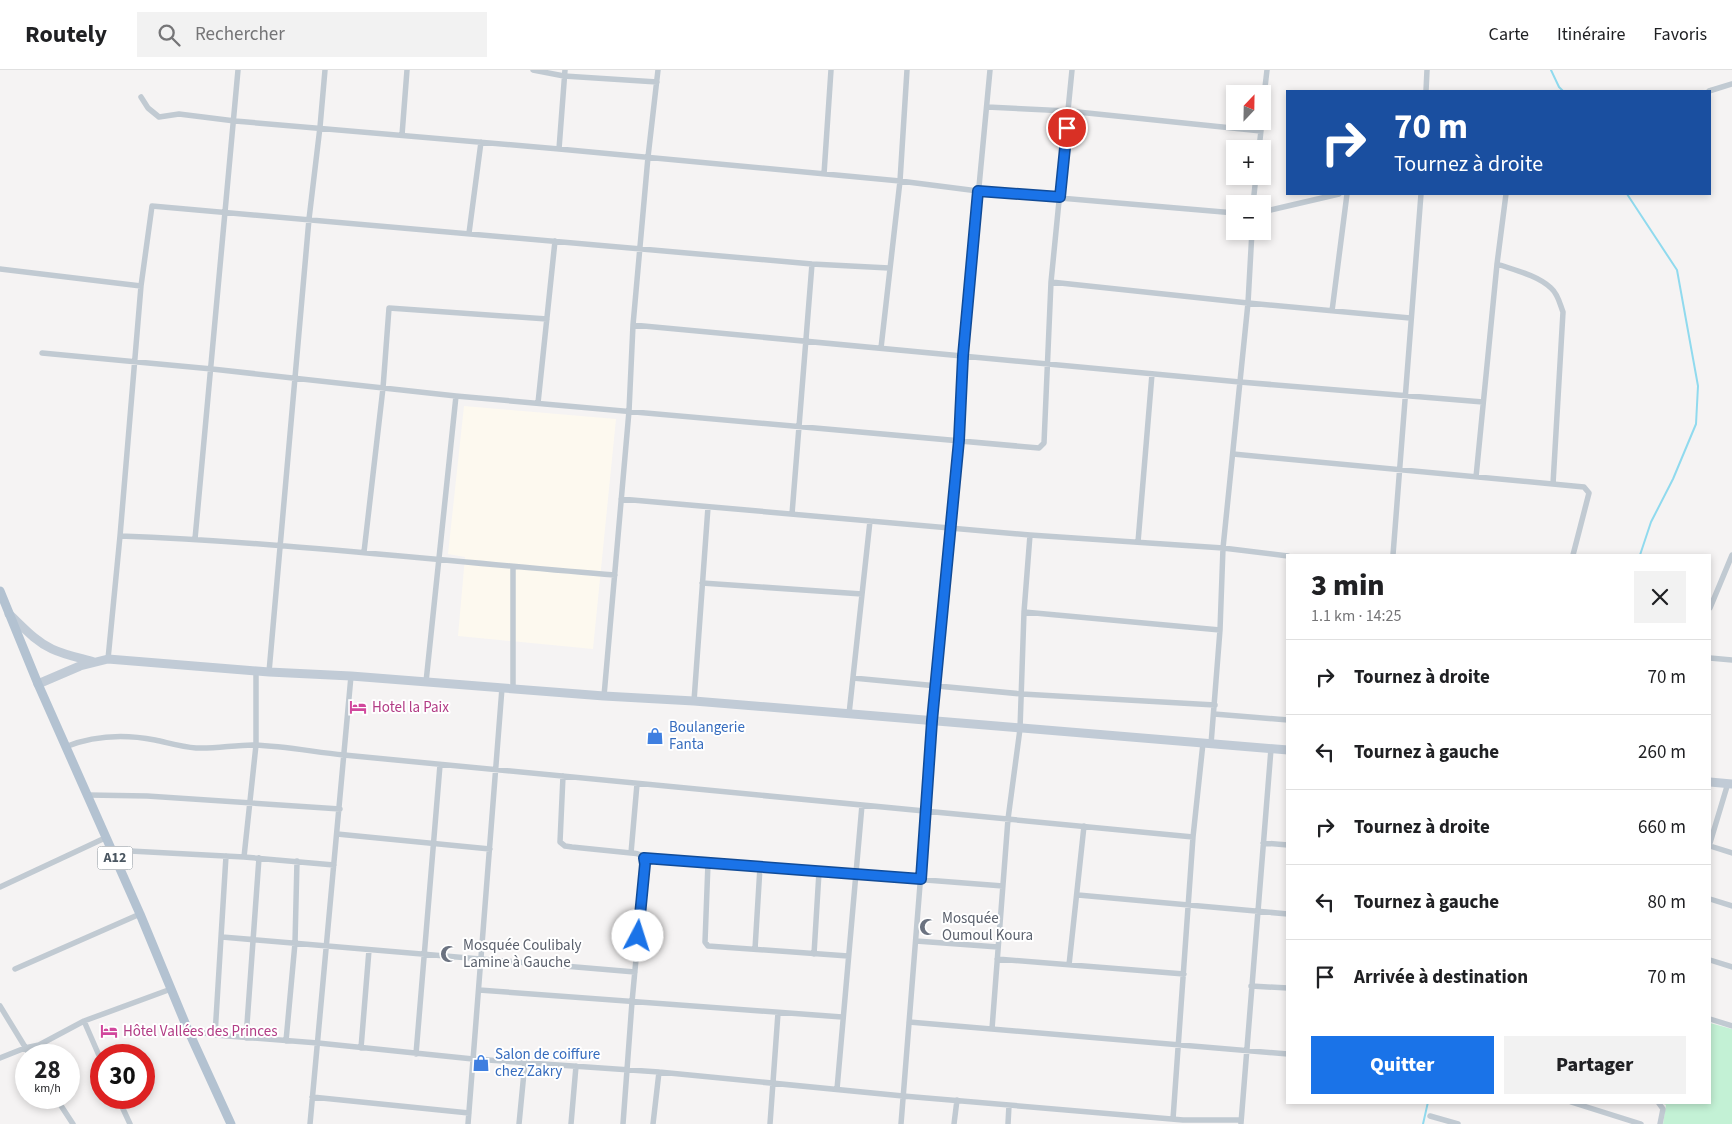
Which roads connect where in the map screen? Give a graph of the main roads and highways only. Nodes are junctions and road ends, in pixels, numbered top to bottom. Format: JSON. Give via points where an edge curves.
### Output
{"nodes":[{"id":1,"x":0,"y":591,"type":"edge"},
{"id":2,"x":231,"y":1124,"type":"edge"}],
"edges":[{"from":1,"to":2,"type":"main road","number":"A12"}]}
